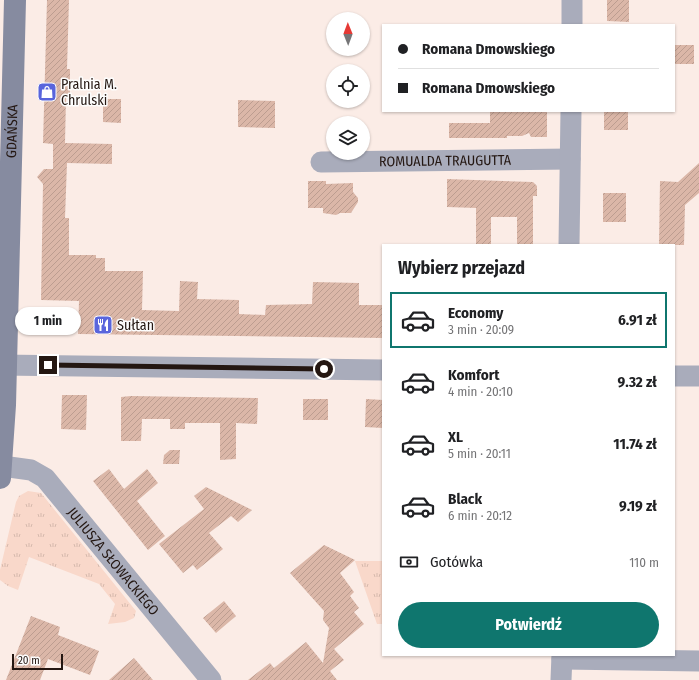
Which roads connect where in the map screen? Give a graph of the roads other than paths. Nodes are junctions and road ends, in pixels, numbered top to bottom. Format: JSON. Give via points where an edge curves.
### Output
{"nodes":[{"id":1,"x":15,"y":0,"type":"edge"},
{"id":2,"x":572,"y":0,"type":"edge"},
{"id":3,"x":572,"y":24,"type":"edge"},
{"id":4,"x":571,"y":112,"type":"edge"},
{"id":5,"x":570,"y":159,"type":"junction"},
{"id":6,"x":321,"y":162,"type":"dead end"},
{"id":7,"x":569,"y":244,"type":"edge"},
{"id":8,"x":3,"y":365,"type":"edge"},
{"id":9,"x":382,"y":370,"type":"edge"},
{"id":10,"x":675,"y":376,"type":"edge"},
{"id":11,"x":699,"y":376,"type":"edge"},
{"id":12,"x":1,"y":472,"type":"edge"},
{"id":13,"x":562,"y":657,"type":"edge"},
{"id":14,"x":699,"y":661,"type":"edge"},
{"id":15,"x":211,"y":680,"type":"edge"},
{"id":16,"x":561,"y":680,"type":"edge"}],
"edges":[{"from":1,"to":8,"type":"main road","name":"GDAŃSKA"},
{"from":2,"to":3,"type":"street"},
{"from":4,"to":5,"type":"street"},
{"from":5,"to":6,"type":"street","name":"ROMUALDA TRAUGUTTA"},
{"from":5,"to":7,"type":"street"},
{"from":8,"to":9,"type":"street"},
{"from":8,"to":12,"type":"main road","name":"GDAŃSKA"},
{"from":10,"to":11,"type":"street"},
{"from":12,"to":15,"type":"street","name":"JULIUSZA SŁOWACKIEGO","via":[[31,470],[45,478]]},
{"from":13,"to":14,"type":"street"},
{"from":13,"to":16,"type":"street"}]}
